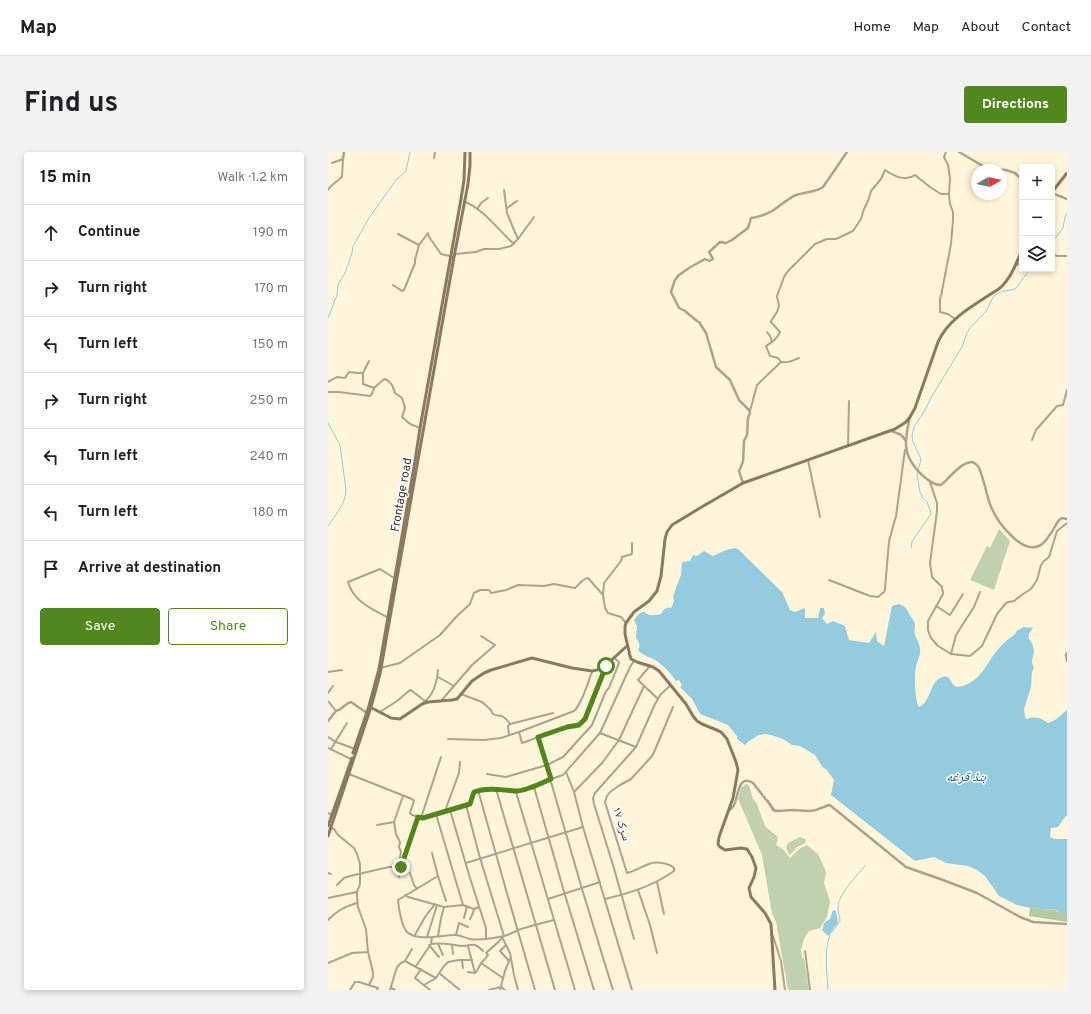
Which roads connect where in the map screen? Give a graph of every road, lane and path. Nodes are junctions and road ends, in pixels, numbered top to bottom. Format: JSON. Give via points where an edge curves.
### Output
{"nodes":[{"id":1,"x":344,"y":152,"type":"edge"},
{"id":2,"x":435,"y":152,"type":"edge"},
{"id":3,"x":465,"y":152,"type":"edge"},
{"id":4,"x":470,"y":152,"type":"edge"},
{"id":5,"x":847,"y":152,"type":"edge"},
{"id":6,"x":946,"y":152,"type":"edge"},
{"id":7,"x":959,"y":152,"type":"edge"},
{"id":8,"x":434,"y":158,"type":"dead end"},
{"id":9,"x":343,"y":160,"type":"junction"},
{"id":10,"x":332,"y":163,"type":"dead end"},
{"id":11,"x":1067,"y":173,"type":"edge"},
{"id":12,"x":1019,"y":177,"type":"edge"},
{"id":13,"x":1055,"y":189,"type":"edge"},
{"id":14,"x":328,"y":190,"type":"edge"},
{"id":15,"x":504,"y":190,"type":"dead end"},
{"id":16,"x":949,"y":194,"type":"junction"},
{"id":17,"x":1055,"y":194,"type":"edge"},
{"id":18,"x":488,"y":198,"type":"dead end"},
{"id":19,"x":1067,"y":199,"type":"edge"},
{"id":20,"x":464,"y":201,"type":"junction"},
{"id":21,"x":517,"y":201,"type":"dead end"},
{"id":22,"x":478,"y":208,"type":"junction"},
{"id":23,"x":507,"y":208,"type":"junction"},
{"id":24,"x":534,"y":217,"type":"dead end"},
{"id":25,"x":398,"y":234,"type":"dead end"},
{"id":26,"x":518,"y":239,"type":"junction"},
{"id":27,"x":514,"y":244,"type":"junction"},
{"id":28,"x":419,"y":245,"type":"junction"},
{"id":29,"x":1055,"y":255,"type":"edge"},
{"id":30,"x":453,"y":256,"type":"junction"},
{"id":31,"x":1067,"y":256,"type":"edge"},
{"id":32,"x":1019,"y":258,"type":"edge"},
{"id":33,"x":1019,"y":264,"type":"edge"},
{"id":34,"x":1016,"y":265,"type":"junction"},
{"id":35,"x":393,"y":285,"type":"dead end"},
{"id":36,"x":955,"y":319,"type":"junction"},
{"id":37,"x":766,"y":332,"type":"dead end"},
{"id":38,"x":772,"y":342,"type":"junction"},
{"id":39,"x":799,"y":358,"type":"dead end"},
{"id":40,"x":369,"y":361,"type":"dead end"},
{"id":41,"x":781,"y":362,"type":"junction"},
{"id":42,"x":363,"y":373,"type":"junction"},
{"id":43,"x":328,"y":382,"type":"edge"},
{"id":44,"x":374,"y":388,"type":"junction"},
{"id":45,"x":1067,"y":390,"type":"edge"},
{"id":46,"x":328,"y":392,"type":"edge"},
{"id":47,"x":849,"y":401,"type":"dead end"},
{"id":48,"x":750,"y":413,"type":"junction"},
{"id":49,"x":910,"y":417,"type":"junction"},
{"id":50,"x":420,"y":428,"type":"junction"},
{"id":51,"x":891,"y":431,"type":"junction"},
{"id":52,"x":1032,"y":440,"type":"dead end"},
{"id":53,"x":906,"y":444,"type":"junction"},
{"id":54,"x":848,"y":446,"type":"junction"},
{"id":55,"x":905,"y":450,"type":"junction"},
{"id":56,"x":808,"y":460,"type":"junction"},
{"id":57,"x":930,"y":482,"type":"junction"},
{"id":58,"x":743,"y":483,"type":"junction"},
{"id":59,"x":820,"y":517,"type":"dead end"},
{"id":60,"x":1067,"y":519,"type":"edge"},
{"id":61,"x":1067,"y":523,"type":"edge"},
{"id":62,"x":632,"y":543,"type":"dead end"},
{"id":63,"x":394,"y":578,"type":"junction"},
{"id":64,"x":829,"y":580,"type":"dead end"},
{"id":65,"x":980,"y":592,"type":"dead end"},
{"id":66,"x":963,"y":594,"type":"dead end"},
{"id":67,"x":603,"y":595,"type":"junction"},
{"id":68,"x":936,"y":606,"type":"junction"},
{"id":69,"x":387,"y":617,"type":"junction"},
{"id":70,"x":626,"y":623,"type":"junction"},
{"id":71,"x":481,"y":636,"type":"dead end"},
{"id":72,"x":628,"y":646,"type":"junction"},
{"id":73,"x":1067,"y":653,"type":"edge"},
{"id":74,"x":951,"y":654,"type":"junction"},
{"id":75,"x":614,"y":658,"type":"junction"},
{"id":76,"x":634,"y":661,"type":"junction"},
{"id":77,"x":1067,"y":661,"type":"edge"},
{"id":78,"x":606,"y":666,"type":"junction"},
{"id":79,"x":650,"y":666,"type":"junction"},
{"id":80,"x":380,"y":668,"type":"junction"},
{"id":81,"x":342,"y":670,"type":"dead end"},
{"id":82,"x":438,"y":670,"type":"dead end"},
{"id":83,"x":592,"y":670,"type":"junction"},
{"id":84,"x":328,"y":672,"type":"edge"},
{"id":85,"x":438,"y":677,"type":"junction"},
{"id":86,"x":671,"y":685,"type":"junction"},
{"id":87,"x":333,"y":686,"type":"dead end"},
{"id":88,"x":454,"y":686,"type":"junction"},
{"id":89,"x":644,"y":686,"type":"junction"},
{"id":90,"x":328,"y":693,"type":"edge"},
{"id":91,"x":460,"y":694,"type":"junction"},
{"id":92,"x":658,"y":699,"type":"junction"},
{"id":93,"x":328,"y":701,"type":"edge"},
{"id":94,"x":440,"y":701,"type":"junction"},
{"id":95,"x":423,"y":703,"type":"junction"},
{"id":96,"x":370,"y":707,"type":"junction"},
{"id":97,"x":673,"y":707,"type":"dead end"},
{"id":98,"x":336,"y":711,"type":"junction"},
{"id":99,"x":380,"y":712,"type":"junction"},
{"id":100,"x":553,"y":712,"type":"dead end"},
{"id":101,"x":367,"y":713,"type":"junction"},
{"id":102,"x":328,"y":721,"type":"edge"},
{"id":103,"x":347,"y":723,"type":"dead end"},
{"id":104,"x":510,"y":724,"type":"junction"},
{"id":105,"x":518,"y":732,"type":"junction"},
{"id":106,"x":600,"y":733,"type":"junction"},
{"id":107,"x":509,"y":735,"type":"junction"},
{"id":108,"x":328,"y":737,"type":"edge"},
{"id":109,"x":538,"y":737,"type":"junction"},
{"id":110,"x":448,"y":739,"type":"dead end"},
{"id":111,"x":619,"y":740,"type":"junction"},
{"id":112,"x":336,"y":742,"type":"junction"},
{"id":113,"x":636,"y":747,"type":"junction"},
{"id":114,"x":328,"y":748,"type":"edge"},
{"id":115,"x":331,"y":749,"type":"junction"},
{"id":116,"x":355,"y":749,"type":"junction"},
{"id":117,"x":441,"y":757,"type":"dead end"},
{"id":118,"x":352,"y":758,"type":"junction"},
{"id":119,"x":460,"y":762,"type":"dead end"},
{"id":120,"x":547,"y":765,"type":"junction"},
{"id":121,"x":566,"y":772,"type":"junction"},
{"id":122,"x":347,"y":773,"type":"junction"},
{"id":123,"x":487,"y":774,"type":"dead end"},
{"id":124,"x":551,"y":779,"type":"junction"},
{"id":125,"x":534,"y":787,"type":"junction"},
{"id":126,"x":496,"y":789,"type":"junction"},
{"id":127,"x":478,"y":790,"type":"junction"},
{"id":128,"x":516,"y":792,"type":"junction"},
{"id":129,"x":574,"y":792,"type":"junction"},
{"id":130,"x":403,"y":796,"type":"junction"},
{"id":131,"x":466,"y":805,"type":"junction"},
{"id":132,"x":450,"y":810,"type":"junction"},
{"id":133,"x":446,"y":811,"type":"junction"},
{"id":134,"x":728,"y":812,"type":"junction"},
{"id":135,"x":328,"y":813,"type":"edge"},
{"id":136,"x":436,"y":814,"type":"junction"},
{"id":137,"x":332,"y":815,"type":"junction"},
{"id":138,"x":419,"y":817,"type":"junction"},
{"id":139,"x":394,"y":822,"type":"junction"},
{"id":140,"x":377,"y":825,"type":"dead end"},
{"id":141,"x":329,"y":827,"type":"edge"},
{"id":142,"x":584,"y":827,"type":"junction"},
{"id":143,"x":566,"y":832,"type":"junction"},
{"id":144,"x":328,"y":836,"type":"edge"},
{"id":145,"x":549,"y":838,"type":"junction"},
{"id":146,"x":531,"y":844,"type":"junction"},
{"id":147,"x":513,"y":849,"type":"junction"},
{"id":148,"x":432,"y":853,"type":"dead end"},
{"id":149,"x":495,"y":854,"type":"junction"},
{"id":150,"x":480,"y":858,"type":"junction"},
{"id":151,"x":466,"y":863,"type":"junction"},
{"id":152,"x":398,"y":868,"type":"junction"},
{"id":153,"x":401,"y":869,"type":"junction"},
{"id":154,"x":410,"y":873,"type":"dead end"},
{"id":155,"x":360,"y":874,"type":"junction"},
{"id":156,"x":438,"y":876,"type":"junction"},
{"id":157,"x":399,"y":877,"type":"dead end"},
{"id":158,"x":600,"y":882,"type":"junction"},
{"id":159,"x":657,"y":882,"type":"junction"},
{"id":160,"x":337,"y":885,"type":"dead end"},
{"id":161,"x":417,"y":889,"type":"junction"},
{"id":162,"x":582,"y":889,"type":"junction"},
{"id":163,"x":638,"y":890,"type":"junction"},
{"id":164,"x":357,"y":892,"type":"junction"},
{"id":165,"x":405,"y":895,"type":"junction"},
{"id":166,"x":565,"y":895,"type":"junction"},
{"id":167,"x":622,"y":895,"type":"junction"},
{"id":168,"x":328,"y":898,"type":"edge"},
{"id":169,"x":605,"y":899,"type":"junction"},
{"id":170,"x":548,"y":900,"type":"junction"},
{"id":171,"x":446,"y":902,"type":"dead end"},
{"id":172,"x":357,"y":903,"type":"junction"},
{"id":173,"x":436,"y":905,"type":"junction"},
{"id":174,"x":463,"y":905,"type":"junction"},
{"id":175,"x":467,"y":906,"type":"junction"},
{"id":176,"x":444,"y":907,"type":"junction"},
{"id":177,"x":480,"y":907,"type":"junction"},
{"id":178,"x":474,"y":909,"type":"junction"},
{"id":179,"x":664,"y":914,"type":"dead end"},
{"id":180,"x":464,"y":918,"type":"dead end"},
{"id":181,"x":470,"y":919,"type":"dead end"},
{"id":182,"x":328,"y":920,"type":"edge"},
{"id":183,"x":554,"y":920,"type":"junction"},
{"id":184,"x":1067,"y":924,"type":"edge"},
{"id":185,"x":536,"y":925,"type":"junction"},
{"id":186,"x":468,"y":928,"type":"dead end"},
{"id":187,"x":518,"y":930,"type":"junction"},
{"id":188,"x":456,"y":935,"type":"junction"},
{"id":189,"x":772,"y":935,"type":"junction"},
{"id":190,"x":415,"y":936,"type":"junction"},
{"id":191,"x":438,"y":936,"type":"junction"},
{"id":192,"x":427,"y":937,"type":"junction"},
{"id":193,"x":432,"y":937,"type":"junction"},
{"id":194,"x":502,"y":937,"type":"junction"},
{"id":195,"x":486,"y":939,"type":"junction"},
{"id":196,"x":634,"y":939,"type":"dead end"},
{"id":197,"x":430,"y":944,"type":"junction"},
{"id":198,"x":438,"y":944,"type":"junction"},
{"id":199,"x":452,"y":945,"type":"junction"},
{"id":200,"x":506,"y":945,"type":"junction"},
{"id":201,"x":468,"y":946,"type":"junction"},
{"id":202,"x":412,"y":949,"type":"dead end"},
{"id":203,"x":483,"y":951,"type":"dead end"},
{"id":204,"x":805,"y":951,"type":"dead end"},
{"id":205,"x":368,"y":952,"type":"junction"},
{"id":206,"x":657,"y":953,"type":"dead end"},
{"id":207,"x":453,"y":954,"type":"dead end"},
{"id":208,"x":443,"y":955,"type":"dead end"},
{"id":209,"x":439,"y":958,"type":"dead end"},
{"id":210,"x":510,"y":958,"type":"junction"},
{"id":211,"x":462,"y":960,"type":"junction"},
{"id":212,"x":472,"y":960,"type":"junction"},
{"id":213,"x":405,"y":961,"type":"junction"},
{"id":214,"x":509,"y":961,"type":"junction"},
{"id":215,"x":328,"y":963,"type":"edge"},
{"id":216,"x":481,"y":963,"type":"junction"},
{"id":217,"x":416,"y":966,"type":"junction"},
{"id":218,"x":421,"y":968,"type":"junction"},
{"id":219,"x":463,"y":968,"type":"dead end"},
{"id":220,"x":468,"y":972,"type":"dead end"},
{"id":221,"x":475,"y":972,"type":"junction"},
{"id":222,"x":439,"y":973,"type":"junction"},
{"id":223,"x":436,"y":978,"type":"junction"},
{"id":224,"x":503,"y":978,"type":"junction"},
{"id":225,"x":369,"y":985,"type":"junction"},
{"id":226,"x":424,"y":985,"type":"junction"},
{"id":227,"x":390,"y":989,"type":"edge"},
{"id":228,"x":501,"y":989,"type":"edge"},
{"id":229,"x":350,"y":990,"type":"edge"},
{"id":230,"x":377,"y":990,"type":"edge"},
{"id":231,"x":395,"y":990,"type":"edge"},
{"id":232,"x":430,"y":990,"type":"edge"},
{"id":233,"x":460,"y":990,"type":"edge"},
{"id":234,"x":489,"y":990,"type":"edge"},
{"id":235,"x":505,"y":990,"type":"edge"},
{"id":236,"x":518,"y":990,"type":"edge"},
{"id":237,"x":535,"y":990,"type":"edge"},
{"id":238,"x":555,"y":990,"type":"edge"},
{"id":239,"x":574,"y":990,"type":"edge"},
{"id":240,"x":594,"y":990,"type":"edge"},
{"id":241,"x":612,"y":990,"type":"edge"},
{"id":242,"x":632,"y":990,"type":"edge"},
{"id":243,"x":775,"y":990,"type":"edge"},
{"id":244,"x":785,"y":990,"type":"edge"},
{"id":245,"x":810,"y":990,"type":"edge"}],
"edges":[{"from":1,"to":9,"type":"street"},
{"from":2,"to":8,"type":"street"},
{"from":3,"to":30,"type":"main road","via":[[464,180]]},
{"from":4,"to":20,"type":"main road","name":"Frontage road"},
{"from":5,"to":48,"type":"street","via":[[823,187],[795,195],[771,211],[750,218],[745,230],[726,243],[720,242],[708,252],[713,259],[705,259],[688,268],[675,280],[671,292],[679,308],[686,311],[704,329],[716,367],[730,380],[739,400]]},
{"from":6,"to":16,"type":"street","via":[[944,157],[950,178]]},
{"from":7,"to":12,"type":"street","via":[[988,169],[1006,170]]},
{"from":9,"to":10,"type":"street"},
{"from":9,"to":14,"type":"street","via":[[342,177]]},
{"from":11,"to":13,"type":"main road"},
{"from":15,"to":23,"type":"street"},
{"from":16,"to":36,"type":"street","via":[[954,212],[940,312]]},
{"from":16,"to":38,"type":"street","via":[[941,194],[915,175],[898,178],[885,170],[871,191],[862,219],[853,231],[836,239],[827,239],[815,244],[784,277],[777,296],[779,306],[771,322],[780,332]]},
{"from":17,"to":19,"type":"street"},
{"from":18,"to":22,"type":"street"},
{"from":20,"to":22,"type":"street"},
{"from":20,"to":30,"type":"main road","name":"Frontage road"},
{"from":21,"to":23,"type":"street"},
{"from":22,"to":27,"type":"street"},
{"from":23,"to":26,"type":"street","via":[[508,217]]},
{"from":24,"to":26,"type":"street"},
{"from":25,"to":28,"type":"street"},
{"from":26,"to":27,"type":"street"},
{"from":27,"to":30,"type":"street","via":[[506,248],[484,249]]},
{"from":28,"to":30,"type":"street","via":[[428,233],[441,254]]},
{"from":28,"to":35,"type":"street","via":[[403,290]]},
{"from":29,"to":31,"type":"street"},
{"from":30,"to":50,"type":"main road"},
{"from":30,"to":80,"type":"main road","name":"Frontage road"},
{"from":32,"to":34,"type":"main road"},
{"from":33,"to":34,"type":"street"},
{"from":34,"to":36,"type":"main road","via":[[1003,285]]},
{"from":36,"to":49,"type":"main road","via":[[940,337]]},
{"from":37,"to":38,"type":"street"},
{"from":38,"to":41,"type":"street","via":[[766,346],[770,356],[778,358]]},
{"from":39,"to":41,"type":"street","via":[[791,362]]},
{"from":40,"to":42,"type":"street"},
{"from":41,"to":48,"type":"street","via":[[757,385]]},
{"from":42,"to":43,"type":"street","via":[[349,372],[345,378]]},
{"from":42,"to":44,"type":"street","via":[[362,384]]},
{"from":44,"to":46,"type":"street","via":[[370,396]]},
{"from":44,"to":50,"type":"street","via":[[383,380],[388,380],[394,386],[395,393],[402,398],[402,417]]},
{"from":45,"to":52,"type":"street","via":[[1063,406],[1057,406],[1045,419]]},
{"from":47,"to":54,"type":"street"},
{"from":48,"to":58,"type":"street","via":[[743,462],[739,471]]},
{"from":49,"to":51,"type":"main road"},
{"from":49,"to":53,"type":"street"},
{"from":50,"to":63,"type":"main road"},
{"from":51,"to":53,"type":"street","via":[[903,437]]},
{"from":51,"to":54,"type":"main road"},
{"from":53,"to":55,"type":"street"},
{"from":54,"to":56,"type":"main road"},
{"from":55,"to":57,"type":"street","via":[[916,469]]},
{"from":55,"to":64,"type":"street","via":[[896,516],[889,541],[884,592],[878,597],[870,596]]},
{"from":56,"to":58,"type":"main road"},
{"from":56,"to":59,"type":"street"},
{"from":57,"to":60,"type":"street","via":[[941,485],[963,464],[973,462],[979,467],[992,511],[1012,538],[1030,547],[1038,547],[1044,543],[1059,520]]},
{"from":57,"to":68,"type":"street","via":[[937,503],[930,563],[932,577],[942,587],[943,594]]},
{"from":58,"to":70,"type":"main road","via":[[669,528],[657,591]]},
{"from":61,"to":74,"type":"street","via":[[1057,531],[1049,557],[1041,565],[1037,580],[1014,601],[1006,603],[997,614],[982,646],[970,656]]},
{"from":62,"to":67,"type":"street","via":[[632,554],[622,557],[604,583]]},
{"from":63,"to":69,"type":"main road"},
{"from":63,"to":69,"type":"street","via":[[380,569],[348,582],[361,602]]},
{"from":65,"to":74,"type":"street","via":[[974,607],[956,635]]},
{"from":66,"to":68,"type":"street","via":[[950,615]]},
{"from":67,"to":70,"type":"street","via":[[608,613],[621,617]]},
{"from":67,"to":80,"type":"street","via":[[587,578],[575,588],[554,584],[518,584],[491,593],[488,590],[480,590],[474,592],[470,604],[433,641],[400,664]]},
{"from":68,"to":74,"type":"street","via":[[928,622],[928,630],[938,646]]},
{"from":69,"to":80,"type":"main road"},
{"from":70,"to":72,"type":"main road"},
{"from":71,"to":88,"type":"street","via":[[496,645]]},
{"from":72,"to":75,"type":"main road"},
{"from":72,"to":76,"type":"main road"},
{"from":73,"to":77,"type":"street"},
{"from":75,"to":78,"type":"main road"},
{"from":75,"to":120,"type":"street","via":[[619,662],[592,725],[563,757]]},
{"from":76,"to":79,"type":"main road"},
{"from":76,"to":106,"type":"street"},
{"from":78,"to":83,"type":"main road"},
{"from":78,"to":109,"type":"street","via":[[585,719],[579,725]]},
{"from":79,"to":86,"type":"main road","via":[[659,671]]},
{"from":79,"to":89,"type":"street","via":[[638,680]]},
{"from":80,"to":96,"type":"main road","name":"Frontage road"},
{"from":81,"to":84,"type":"street"},
{"from":82,"to":85,"type":"street"},
{"from":83,"to":91,"type":"main road","via":[[532,658],[484,673]]},
{"from":83,"to":105,"type":"street","via":[[574,711]]},
{"from":85,"to":88,"type":"street"},
{"from":85,"to":95,"type":"street","via":[[432,693]]},
{"from":86,"to":92,"type":"street"},
{"from":86,"to":134,"type":"main road","via":[[697,721],[725,736],[738,770]]},
{"from":87,"to":90,"type":"street"},
{"from":88,"to":94,"type":"street"},
{"from":89,"to":92,"type":"street"},
{"from":89,"to":111,"type":"street"},
{"from":91,"to":94,"type":"main road","via":[[452,700]]},
{"from":91,"to":104,"type":"street","via":[[482,702],[492,713],[502,716]]},
{"from":92,"to":113,"type":"street"},
{"from":93,"to":98,"type":"street"},
{"from":94,"to":95,"type":"main road"},
{"from":95,"to":99,"type":"main road","via":[[400,719],[391,718]]},
{"from":95,"to":99,"type":"street","via":[[410,690]]},
{"from":96,"to":99,"type":"main road"},
{"from":96,"to":101,"type":"main road"},
{"from":96,"to":122,"type":"main road","name":"Frontage road"},
{"from":97,"to":159,"type":"street","name":"سرک ۱۷","via":[[652,756],[631,780],[610,792],[605,802],[627,873],[650,863],[670,865],[674,868],[674,871]]},
{"from":98,"to":101,"type":"street","via":[[351,702]]},
{"from":98,"to":102,"type":"street"},
{"from":100,"to":104,"type":"street"},
{"from":101,"to":116,"type":"main road"},
{"from":103,"to":112,"type":"street"},
{"from":104,"to":107,"type":"street"},
{"from":105,"to":107,"type":"street"},
{"from":105,"to":109,"type":"street","via":[[522,743]]},
{"from":106,"to":111,"type":"street"},
{"from":106,"to":121,"type":"street"},
{"from":107,"to":110,"type":"street","via":[[484,740]]},
{"from":108,"to":112,"type":"street"},
{"from":109,"to":120,"type":"street"},
{"from":111,"to":113,"type":"street"},
{"from":111,"to":129,"type":"street","via":[[602,763]]},
{"from":112,"to":115,"type":"street"},
{"from":112,"to":116,"type":"street"},
{"from":113,"to":167,"type":"street","via":[[593,798]]},
{"from":114,"to":115,"type":"street"},
{"from":115,"to":118,"type":"street"},
{"from":116,"to":118,"type":"main road"},
{"from":117,"to":138,"type":"street"},
{"from":118,"to":122,"type":"main road"},
{"from":119,"to":133,"type":"street","via":[[459,773]]},
{"from":120,"to":123,"type":"street","via":[[506,777]]},
{"from":120,"to":124,"type":"street"},
{"from":121,"to":124,"type":"street"},
{"from":121,"to":129,"type":"street"},
{"from":122,"to":130,"type":"street"},
{"from":122,"to":137,"type":"main road"},
{"from":122,"to":141,"type":"main road","name":"Frontage road"},
{"from":124,"to":125,"type":"street"},
{"from":124,"to":143,"type":"street"},
{"from":125,"to":128,"type":"street"},
{"from":125,"to":145,"type":"street"},
{"from":126,"to":127,"type":"street"},
{"from":126,"to":128,"type":"street"},
{"from":126,"to":147,"type":"street"},
{"from":127,"to":131,"type":"street","via":[[474,792],[470,804]]},
{"from":127,"to":149,"type":"street"},
{"from":128,"to":146,"type":"street"},
{"from":129,"to":142,"type":"street"},
{"from":130,"to":138,"type":"street","via":[[414,801],[410,813]]},
{"from":130,"to":139,"type":"street"},
{"from":131,"to":132,"type":"street"},
{"from":131,"to":150,"type":"street"},
{"from":132,"to":133,"type":"street"},
{"from":132,"to":151,"type":"street"},
{"from":133,"to":136,"type":"street"},
{"from":134,"to":184,"type":"street","via":[[734,805],[739,788],[746,781],[753,783],[776,811],[810,811],[829,805],[906,867],[977,894],[1033,922]]},
{"from":134,"to":189,"type":"main road","via":[[718,844],[725,850],[744,848],[755,862],[756,868],[749,892],[753,901],[769,919]]},
{"from":135,"to":137,"type":"street"},
{"from":136,"to":138,"type":"street"},
{"from":136,"to":174,"type":"street"},
{"from":137,"to":141,"type":"main road"},
{"from":138,"to":153,"type":"street"},
{"from":139,"to":140,"type":"street"},
{"from":139,"to":152,"type":"street","via":[[401,852]]},
{"from":141,"to":144,"type":"main road","name":"Frontage road"},
{"from":141,"to":155,"type":"street","via":[[354,848],[360,864]]},
{"from":142,"to":143,"type":"street"},
{"from":142,"to":158,"type":"street"},
{"from":143,"to":145,"type":"street"},
{"from":143,"to":162,"type":"street"},
{"from":145,"to":146,"type":"street"},
{"from":145,"to":166,"type":"street"},
{"from":146,"to":147,"type":"street"},
{"from":146,"to":170,"type":"street"},
{"from":147,"to":149,"type":"street"},
{"from":147,"to":185,"type":"street"},
{"from":148,"to":156,"type":"street"},
{"from":149,"to":150,"type":"street"},
{"from":149,"to":187,"type":"street"},
{"from":150,"to":151,"type":"street"},
{"from":150,"to":194,"type":"street"},
{"from":151,"to":177,"type":"street"},
{"from":152,"to":153,"type":"street"},
{"from":152,"to":155,"type":"street","via":[[389,867]]},
{"from":153,"to":157,"type":"street"},
{"from":154,"to":161,"type":"street"},
{"from":155,"to":160,"type":"street","via":[[344,878]]},
{"from":155,"to":164,"type":"street"},
{"from":156,"to":161,"type":"street"},
{"from":156,"to":171,"type":"street"},
{"from":158,"to":162,"type":"street"},
{"from":158,"to":169,"type":"street"},
{"from":159,"to":163,"type":"street"},
{"from":159,"to":179,"type":"street"},
{"from":161,"to":165,"type":"street"},
{"from":162,"to":166,"type":"street"},
{"from":162,"to":241,"type":"street"},
{"from":163,"to":167,"type":"street"},
{"from":163,"to":206,"type":"street"},
{"from":164,"to":168,"type":"street"},
{"from":164,"to":172,"type":"street"},
{"from":165,"to":173,"type":"street"},
{"from":165,"to":190,"type":"street","via":[[398,900],[400,913],[406,931]]},
{"from":166,"to":170,"type":"street"},
{"from":166,"to":240,"type":"street"},
{"from":167,"to":169,"type":"street"},
{"from":167,"to":196,"type":"street"},
{"from":169,"to":242,"type":"street"},
{"from":170,"to":183,"type":"street"},
{"from":172,"to":182,"type":"street","via":[[339,910]]},
{"from":172,"to":205,"type":"street","via":[[366,929]]},
{"from":173,"to":176,"type":"street"},
{"from":173,"to":190,"type":"street","via":[[425,917]]},
{"from":173,"to":192,"type":"street"},
{"from":174,"to":175,"type":"street"},
{"from":174,"to":176,"type":"street"},
{"from":175,"to":178,"type":"street"},
{"from":175,"to":180,"type":"street"},
{"from":176,"to":191,"type":"street"},
{"from":177,"to":178,"type":"street"},
{"from":177,"to":195,"type":"street","via":[[486,928]]},
{"from":178,"to":181,"type":"street"},
{"from":183,"to":185,"type":"street"},
{"from":183,"to":239,"type":"street"},
{"from":185,"to":187,"type":"street"},
{"from":185,"to":238,"type":"street"},
{"from":186,"to":188,"type":"street","via":[[460,924]]},
{"from":187,"to":194,"type":"street"},
{"from":187,"to":237,"type":"street"},
{"from":188,"to":191,"type":"street"},
{"from":188,"to":195,"type":"street"},
{"from":189,"to":243,"type":"main road"},
{"from":189,"to":244,"type":"street","via":[[781,961]]},
{"from":190,"to":192,"type":"street"},
{"from":191,"to":193,"type":"street"},
{"from":192,"to":193,"type":"street"},
{"from":193,"to":197,"type":"street"},
{"from":194,"to":195,"type":"street"},
{"from":194,"to":200,"type":"street"},
{"from":194,"to":216,"type":"street","via":[[486,953],[488,955]]},
{"from":197,"to":198,"type":"street"},
{"from":197,"to":209,"type":"street"},
{"from":197,"to":217,"type":"street"},
{"from":198,"to":199,"type":"street"},
{"from":198,"to":208,"type":"street"},
{"from":199,"to":201,"type":"street"},
{"from":199,"to":207,"type":"street"},
{"from":200,"to":210,"type":"street"},
{"from":200,"to":214,"type":"street","via":[[500,951]]},
{"from":201,"to":203,"type":"street","via":[[473,944]]},
{"from":201,"to":212,"type":"street"},
{"from":202,"to":213,"type":"street"},
{"from":204,"to":245,"type":"street"},
{"from":205,"to":215,"type":"street","via":[[352,952]]},
{"from":205,"to":225,"type":"street","via":[[373,972]]},
{"from":210,"to":214,"type":"street"},
{"from":210,"to":236,"type":"street"},
{"from":211,"to":212,"type":"street"},
{"from":211,"to":219,"type":"street"},
{"from":211,"to":222,"type":"street","via":[[448,962]]},
{"from":212,"to":221,"type":"street"},
{"from":213,"to":217,"type":"street"},
{"from":213,"to":227,"type":"street","via":[[397,967]]},
{"from":214,"to":224,"type":"street"},
{"from":216,"to":221,"type":"street"},
{"from":216,"to":224,"type":"street"},
{"from":217,"to":218,"type":"street"},
{"from":218,"to":223,"type":"street"},
{"from":218,"to":226,"type":"street","via":[[415,978]]},
{"from":220,"to":221,"type":"street"},
{"from":222,"to":223,"type":"street"},
{"from":222,"to":233,"type":"street"},
{"from":223,"to":226,"type":"street"},
{"from":224,"to":228,"type":"street"},
{"from":225,"to":229,"type":"street","via":[[355,982]]},
{"from":225,"to":230,"type":"street","via":[[378,988]]},
{"from":226,"to":232,"type":"street"},
{"from":227,"to":231,"type":"street"},
{"from":228,"to":234,"type":"street"},
{"from":228,"to":235,"type":"street"}]}
